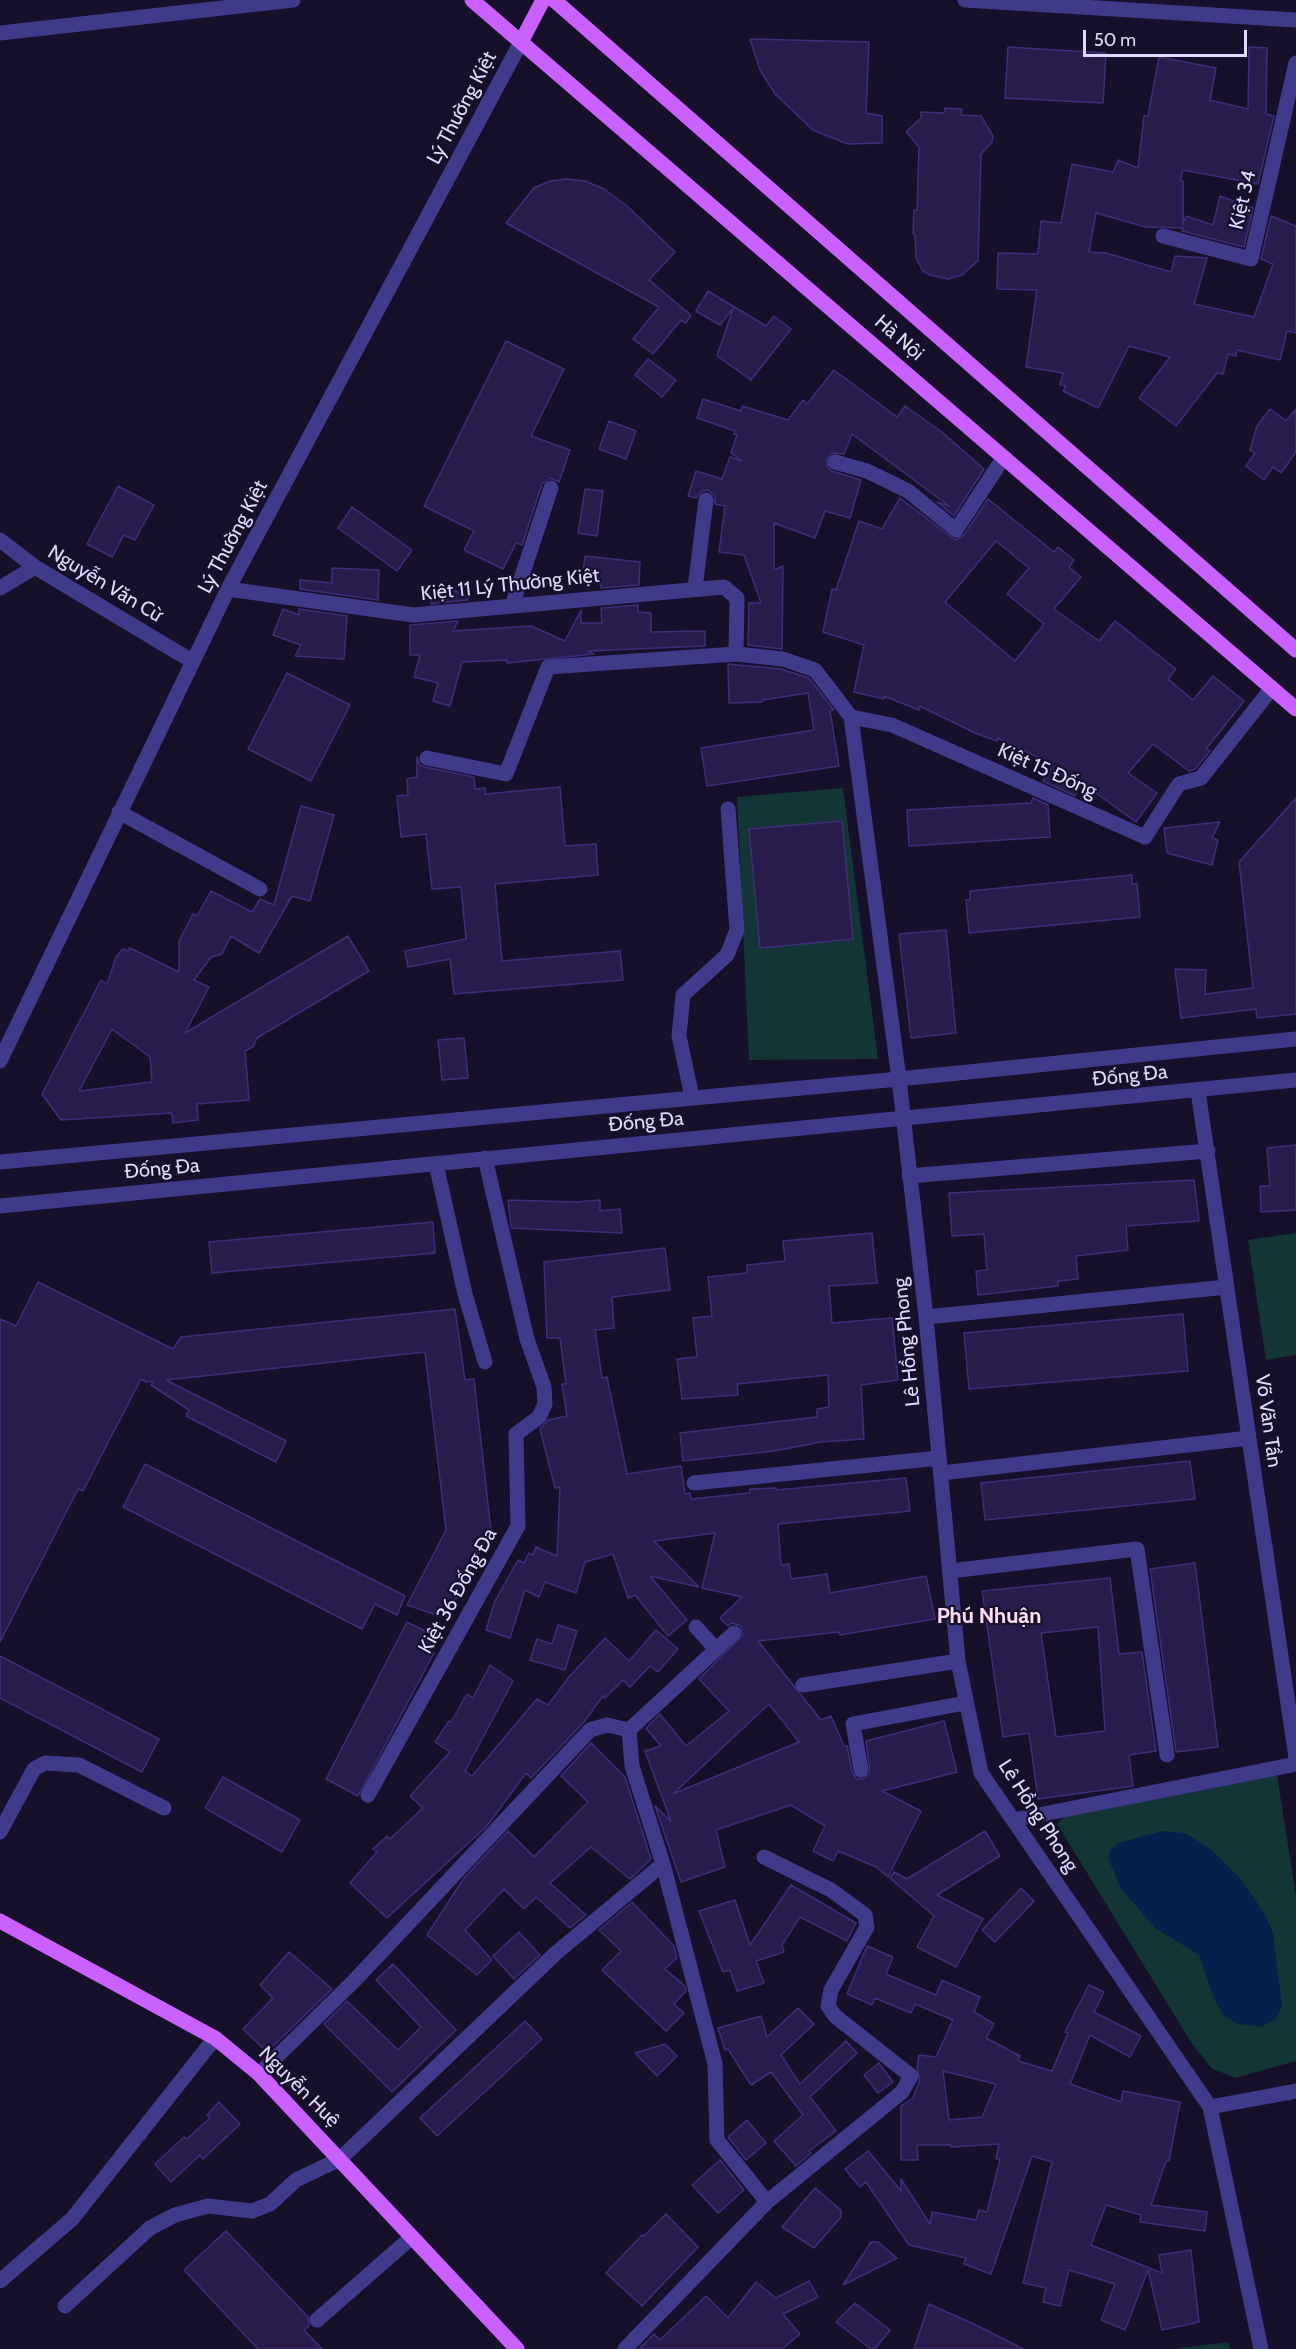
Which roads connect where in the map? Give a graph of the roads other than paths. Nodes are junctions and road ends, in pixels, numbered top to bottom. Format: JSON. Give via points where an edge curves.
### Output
{"nodes":[{"id":1,"x":293,"y":0,"type":"edge"},
{"id":2,"x":472,"y":0,"type":"edge"},
{"id":3,"x":543,"y":0,"type":"edge"},
{"id":4,"x":554,"y":0,"type":"edge"},
{"id":5,"x":965,"y":0,"type":"edge"},
{"id":6,"x":1296,"y":20,"type":"edge"},
{"id":7,"x":0,"y":33,"type":"edge"},
{"id":8,"x":521,"y":42,"type":"junction"},
{"id":9,"x":1296,"y":63,"type":"edge"},
{"id":10,"x":1163,"y":236,"type":"dead end"},
{"id":11,"x":1004,"y":457,"type":"junction"},
{"id":12,"x":835,"y":462,"type":"dead end"},
{"id":13,"x":551,"y":488,"type":"dead end"},
{"id":14,"x":706,"y":500,"type":"dead end"},
{"id":15,"x":0,"y":540,"type":"edge"},
{"id":16,"x":35,"y":567,"type":"junction"},
{"id":17,"x":0,"y":588,"type":"edge"},
{"id":18,"x":695,"y":588,"type":"junction"},
{"id":19,"x":228,"y":589,"type":"junction"},
{"id":20,"x":512,"y":606,"type":"junction"},
{"id":21,"x":1295,"y":646,"type":"edge"},
{"id":22,"x":736,"y":654,"type":"junction"},
{"id":23,"x":192,"y":661,"type":"junction"},
{"id":24,"x":1272,"y":688,"type":"junction"},
{"id":25,"x":1296,"y":710,"type":"edge"},
{"id":26,"x":852,"y":717,"type":"junction"},
{"id":27,"x":427,"y":758,"type":"dead end"},
{"id":28,"x":728,"y":808,"type":"dead end"},
{"id":29,"x":119,"y":813,"type":"junction"},
{"id":30,"x":260,"y":889,"type":"dead end"},
{"id":31,"x":1296,"y":1039,"type":"edge"},
{"id":32,"x":0,"y":1061,"type":"edge"},
{"id":33,"x":899,"y":1080,"type":"junction"},
{"id":34,"x":1296,"y":1080,"type":"edge"},
{"id":35,"x":1198,"y":1090,"type":"junction"},
{"id":36,"x":692,"y":1096,"type":"junction"},
{"id":37,"x":903,"y":1119,"type":"junction"},
{"id":38,"x":1208,"y":1151,"type":"junction"},
{"id":39,"x":485,"y":1158,"type":"junction"},
{"id":40,"x":0,"y":1162,"type":"edge"},
{"id":41,"x":436,"y":1164,"type":"junction"},
{"id":42,"x":909,"y":1176,"type":"junction"},
{"id":43,"x":0,"y":1206,"type":"edge"},
{"id":44,"x":1227,"y":1287,"type":"junction"},
{"id":45,"x":926,"y":1317,"type":"junction"},
{"id":46,"x":485,"y":1362,"type":"dead end"},
{"id":47,"x":1249,"y":1438,"type":"junction"},
{"id":48,"x":939,"y":1458,"type":"junction"},
{"id":49,"x":941,"y":1473,"type":"junction"},
{"id":50,"x":694,"y":1482,"type":"dead end"},
{"id":51,"x":950,"y":1571,"type":"junction"},
{"id":52,"x":696,"y":1627,"type":"dead end"},
{"id":53,"x":734,"y":1633,"type":"dead end"},
{"id":54,"x":715,"y":1648,"type":"junction"},
{"id":55,"x":958,"y":1660,"type":"junction"},
{"id":56,"x":803,"y":1685,"type":"dead end"},
{"id":57,"x":965,"y":1703,"type":"junction"},
{"id":58,"x":629,"y":1730,"type":"junction"},
{"id":59,"x":1167,"y":1755,"type":"dead end"},
{"id":60,"x":1296,"y":1758,"type":"edge"},
{"id":61,"x":1296,"y":1764,"type":"edge"},
{"id":62,"x":861,"y":1770,"type":"dead end"},
{"id":63,"x":368,"y":1795,"type":"dead end"},
{"id":64,"x":164,"y":1808,"type":"dead end"},
{"id":65,"x":1013,"y":1820,"type":"junction"},
{"id":66,"x":0,"y":1832,"type":"edge"},
{"id":67,"x":765,"y":1857,"type":"dead end"},
{"id":68,"x":663,"y":1864,"type":"junction"},
{"id":69,"x":0,"y":1921,"type":"edge"},
{"id":70,"x":215,"y":2037,"type":"junction"},
{"id":71,"x":259,"y":2074,"type":"junction"},
{"id":72,"x":1296,"y":2091,"type":"edge"},
{"id":73,"x":1210,"y":2107,"type":"junction"},
{"id":74,"x":340,"y":2159,"type":"junction"},
{"id":75,"x":767,"y":2202,"type":"junction"},
{"id":76,"x":412,"y":2237,"type":"junction"},
{"id":77,"x":6,"y":2268,"type":"edge"},
{"id":78,"x":0,"y":2281,"type":"edge"},
{"id":79,"x":65,"y":2306,"type":"dead end"},
{"id":80,"x":317,"y":2319,"type":"dead end"},
{"id":81,"x":517,"y":2349,"type":"edge"},
{"id":82,"x":625,"y":2349,"type":"edge"},
{"id":83,"x":1261,"y":2349,"type":"edge"}],
"edges":[{"from":1,"to":7,"type":"street"},
{"from":2,"to":8,"type":"main road","name":"Hà Nội"},
{"from":3,"to":8,"type":"main road"},
{"from":4,"to":21,"type":"main road","name":"Hà Nội"},
{"from":5,"to":6,"type":"street"},
{"from":8,"to":11,"type":"main road","name":"Hà Nội"},
{"from":8,"to":19,"type":"street","name":"Lý Thường Kiệt"},
{"from":9,"to":10,"type":"street","name":"Kiệt 34","via":[[1251,259]]},
{"from":11,"to":12,"type":"street","via":[[956,530],[908,491],[867,471]]},
{"from":11,"to":24,"type":"main road","name":"Hà Nội"},
{"from":13,"to":20,"type":"street"},
{"from":14,"to":18,"type":"street"},
{"from":15,"to":16,"type":"street","name":"Nguyễn Văn Cừ"},
{"from":16,"to":17,"type":"street"},
{"from":16,"to":23,"type":"street","name":"Nguyễn Văn Cừ"},
{"from":18,"to":20,"type":"street","name":"Kiệt 11 Lý Thường Kiệt"},
{"from":18,"to":22,"type":"street","name":"Kiệt 11 Lý Thường Kiệt","via":[[724,587],[737,598]]},
{"from":19,"to":20,"type":"street","name":"Kiệt 11 Lý Thường Kiệt","via":[[413,615]]},
{"from":19,"to":23,"type":"street","name":"Lý Thường Kiệt"},
{"from":22,"to":26,"type":"street","via":[[783,659],[815,670]]},
{"from":22,"to":27,"type":"street","via":[[548,667],[506,774]]},
{"from":23,"to":29,"type":"street","name":"Lý Thường Kiệt"},
{"from":24,"to":25,"type":"main road","name":"Hà Nội"},
{"from":24,"to":26,"type":"street","name":"Kiệt 15 Đống","via":[[1200,778],[1179,784],[1144,837],[892,725]]},
{"from":26,"to":33,"type":"street","name":"Lê Hồng Phong"},
{"from":28,"to":36,"type":"street","via":[[737,930],[727,955],[683,995],[679,1035]]},
{"from":29,"to":30,"type":"street"},
{"from":29,"to":32,"type":"street","name":"Lý Thường Kiệt"},
{"from":31,"to":33,"type":"street","name":"Đống Đa"},
{"from":33,"to":36,"type":"street","name":"Đống Đa"},
{"from":33,"to":37,"type":"street","name":"Lê Hồng Phong"},
{"from":34,"to":35,"type":"street","name":"Đống Đa"},
{"from":35,"to":37,"type":"street","name":"Đống Đa"},
{"from":35,"to":38,"type":"street","name":"Võ Văn Tần"},
{"from":36,"to":40,"type":"street","name":"Đống Đa"},
{"from":37,"to":39,"type":"street","name":"Đống Đa"},
{"from":37,"to":42,"type":"street","name":"Lê Hồng Phong"},
{"from":38,"to":42,"type":"street"},
{"from":38,"to":44,"type":"street","name":"Võ Văn Tần"},
{"from":39,"to":41,"type":"street","name":"Đống Đa"},
{"from":39,"to":63,"type":"street","name":"Kiệt 36 Đống Đa","via":[[528,1339],[544,1387],[545,1404],[539,1417],[516,1434],[518,1526]]},
{"from":41,"to":43,"type":"street","name":"Đống Đa"},
{"from":41,"to":46,"type":"street","via":[[465,1294]]},
{"from":42,"to":45,"type":"street","name":"Lê Hồng Phong"},
{"from":44,"to":45,"type":"street"},
{"from":44,"to":47,"type":"street","name":"Võ Văn Tần"},
{"from":45,"to":48,"type":"street","name":"Lê Hồng Phong"},
{"from":47,"to":49,"type":"street"},
{"from":47,"to":60,"type":"street","name":"Võ Văn Tần"},
{"from":48,"to":49,"type":"street","name":"Lê Hồng Phong"},
{"from":48,"to":50,"type":"street"},
{"from":49,"to":51,"type":"street","name":"Lê Hồng Phong"},
{"from":51,"to":55,"type":"street","name":"Lê Hồng Phong"},
{"from":51,"to":59,"type":"street","via":[[1137,1549]]},
{"from":52,"to":54,"type":"street"},
{"from":53,"to":54,"type":"street"},
{"from":54,"to":58,"type":"street"},
{"from":55,"to":56,"type":"street"},
{"from":55,"to":57,"type":"street","name":"Lê Hồng Phong"},
{"from":57,"to":62,"type":"street","via":[[853,1724]]},
{"from":57,"to":65,"type":"street","name":"Lê Hồng Phong","via":[[981,1773]]},
{"from":58,"to":68,"type":"street","via":[[632,1766]]},
{"from":58,"to":71,"type":"street","via":[[607,1725],[585,1735],[354,1981]]},
{"from":61,"to":65,"type":"street"},
{"from":64,"to":66,"type":"street","via":[[79,1765],[45,1762],[34,1769]]},
{"from":65,"to":73,"type":"street","name":"Lê Hồng Phong"},
{"from":67,"to":75,"type":"street","via":[[831,1890],[865,1915],[867,1927],[831,1990],[828,2006],[835,2016],[911,2076],[902,2092]]},
{"from":68,"to":74,"type":"street","via":[[556,1953]]},
{"from":68,"to":75,"type":"street","via":[[715,2064],[717,2140]]},
{"from":69,"to":70,"type":"main road","name":"Nguyễn Huệ"},
{"from":70,"to":71,"type":"main road","name":"Nguyễn Huệ"},
{"from":70,"to":77,"type":"street","via":[[72,2219]]},
{"from":71,"to":74,"type":"main road","name":"Nguyễn Huệ"},
{"from":72,"to":73,"type":"street"},
{"from":73,"to":83,"type":"street","name":"Lê Hồng Phong"},
{"from":74,"to":76,"type":"main road","name":"Nguyễn Huệ"},
{"from":74,"to":79,"type":"street","via":[[296,2180],[270,2204],[252,2211],[208,2206],[150,2228]]},
{"from":75,"to":82,"type":"street"},
{"from":76,"to":80,"type":"street"},
{"from":76,"to":81,"type":"main road","name":"Nguyễn Huệ"},
{"from":77,"to":78,"type":"street"}]}
